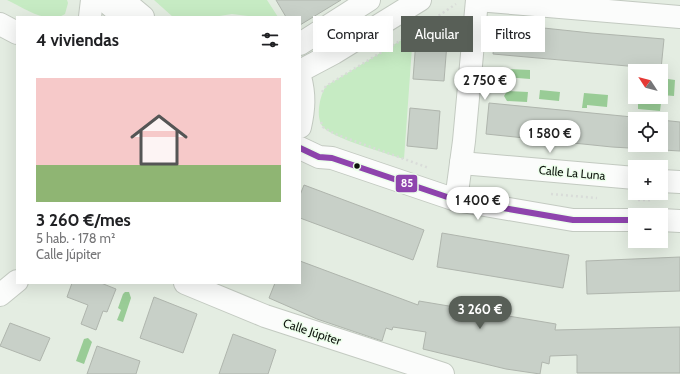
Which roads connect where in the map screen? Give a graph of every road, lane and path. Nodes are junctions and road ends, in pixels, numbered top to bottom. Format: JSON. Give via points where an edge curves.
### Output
{"nodes":[{"id":1,"x":92,"y":0,"type":"edge"},
{"id":2,"x":104,"y":0,"type":"edge"},
{"id":3,"x":123,"y":0,"type":"edge"},
{"id":4,"x":369,"y":0,"type":"edge"},
{"id":5,"x":420,"y":0,"type":"edge"},
{"id":6,"x":478,"y":0,"type":"edge"},
{"id":7,"x":90,"y":16,"type":"edge"},
{"id":8,"x":123,"y":16,"type":"edge"},
{"id":9,"x":142,"y":16,"type":"edge"},
{"id":10,"x":680,"y":16,"type":"edge"},
{"id":11,"x":0,"y":24,"type":"edge"},
{"id":12,"x":16,"y":32,"type":"edge"},
{"id":13,"x":301,"y":43,"type":"edge"},
{"id":14,"x":301,"y":70,"type":"edge"},
{"id":15,"x":301,"y":81,"type":"edge"},
{"id":16,"x":301,"y":122,"type":"edge"},
{"id":17,"x":301,"y":128,"type":"edge"},
{"id":18,"x":301,"y":148,"type":"edge"},
{"id":19,"x":332,"y":158,"type":"junction"},
{"id":20,"x":462,"y":163,"type":"junction"},
{"id":21,"x":628,"y":177,"type":"edge"},
{"id":22,"x":668,"y":181,"type":"edge"},
{"id":23,"x":680,"y":182,"type":"edge"},
{"id":24,"x":456,"y":200,"type":"junction"},
{"id":25,"x":628,"y":220,"type":"edge"},
{"id":26,"x":668,"y":220,"type":"edge"},
{"id":27,"x":680,"y":221,"type":"edge"},
{"id":28,"x":16,"y":282,"type":"edge"},
{"id":29,"x":186,"y":284,"type":"edge"},
{"id":30,"x":0,"y":295,"type":"edge"},
{"id":31,"x":443,"y":374,"type":"edge"}],
"edges":[{"from":1,"to":7,"type":"street"},
{"from":2,"to":8,"type":"street"},
{"from":3,"to":9,"type":"street"},
{"from":4,"to":13,"type":"street"},
{"from":5,"to":14,"type":"street"},
{"from":6,"to":10,"type":"street"},
{"from":6,"to":20,"type":"street"},
{"from":11,"to":12,"type":"street"},
{"from":15,"to":16,"type":"street","via":[[304,108]]},
{"from":17,"to":19,"type":"street"},
{"from":18,"to":19,"type":"street","via":[[319,157]]},
{"from":19,"to":24,"type":"street"},
{"from":20,"to":21,"type":"street","name":"Calle La Luna"},
{"from":20,"to":24,"type":"street"},
{"from":22,"to":23,"type":"street"},
{"from":24,"to":25,"type":"street","via":[[574,220]]},
{"from":26,"to":27,"type":"street"},
{"from":28,"to":30,"type":"street"},
{"from":29,"to":31,"type":"street","name":"Calle Júpiter","via":[[265,316]]}]}
